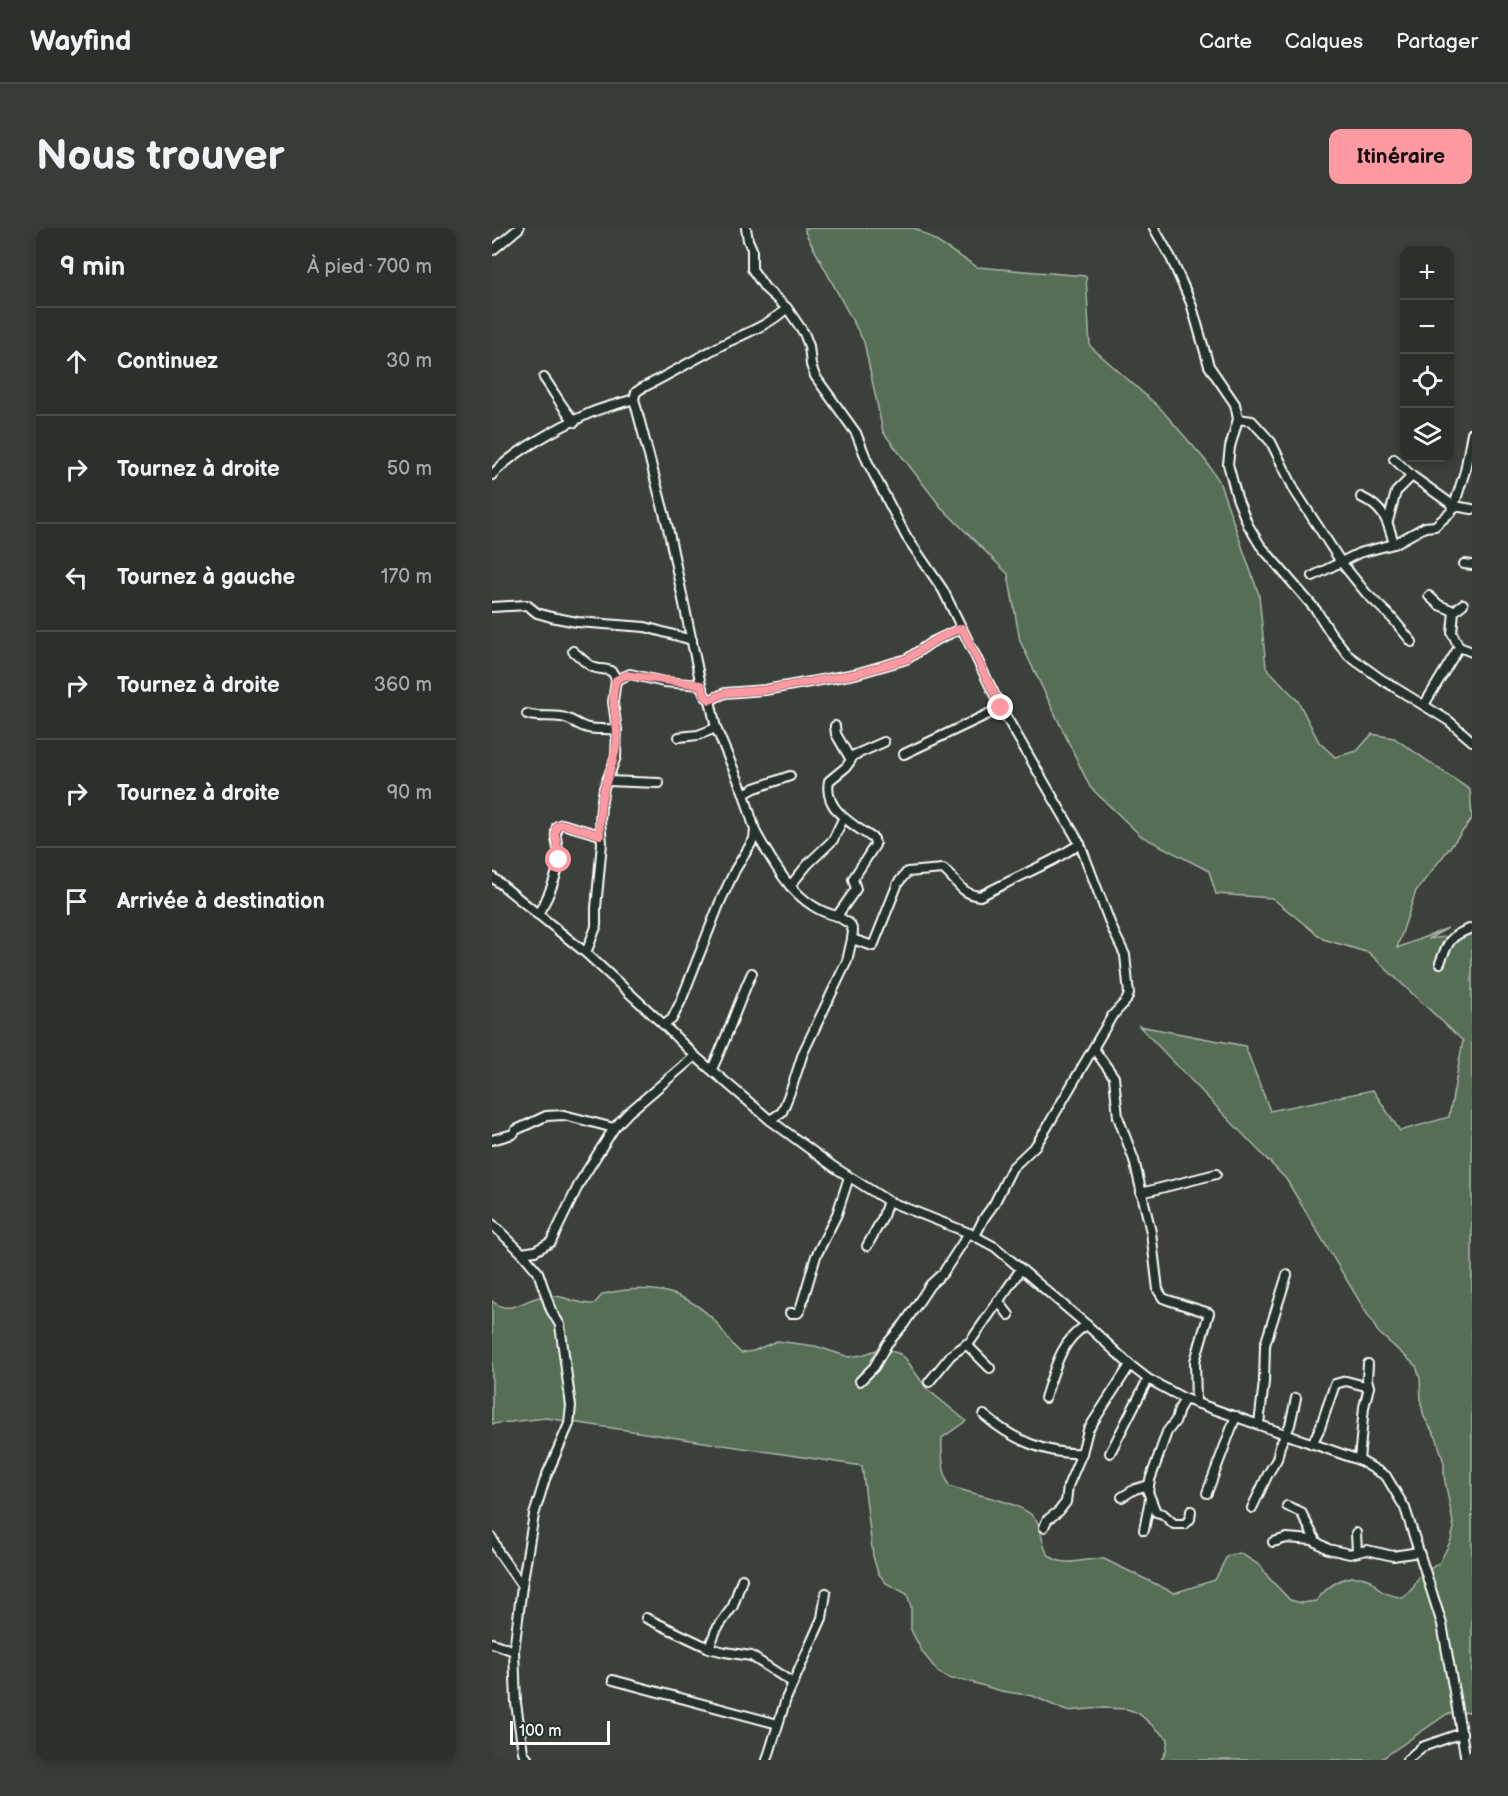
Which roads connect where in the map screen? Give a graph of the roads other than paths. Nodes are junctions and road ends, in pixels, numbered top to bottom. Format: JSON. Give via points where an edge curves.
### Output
{"nodes":[{"id":1,"x":519,"y":228,"type":"edge"},
{"id":2,"x":746,"y":228,"type":"edge"},
{"id":3,"x":1154,"y":228,"type":"edge"},
{"id":4,"x":493,"y":250,"type":"edge"},
{"id":5,"x":788,"y":308,"type":"junction"},
{"id":6,"x":544,"y":378,"type":"dead end"},
{"id":7,"x":634,"y":399,"type":"junction"},
{"id":8,"x":1238,"y":419,"type":"junction"},
{"id":9,"x":575,"y":422,"type":"junction"},
{"id":10,"x":1472,"y":433,"type":"edge"},
{"id":11,"x":1394,"y":459,"type":"dead end"},
{"id":12,"x":492,"y":475,"type":"edge"},
{"id":13,"x":1412,"y":476,"type":"junction"},
{"id":14,"x":1361,"y":497,"type":"dead end"},
{"id":15,"x":1454,"y":506,"type":"junction"},
{"id":16,"x":1472,"y":509,"type":"edge"},
{"id":17,"x":1388,"y":520,"type":"junction"},
{"id":18,"x":1394,"y":544,"type":"junction"},
{"id":19,"x":1341,"y":562,"type":"junction"},
{"id":20,"x":1313,"y":576,"type":"dead end"},
{"id":21,"x":1429,"y":596,"type":"dead end"},
{"id":22,"x":1463,"y":604,"type":"dead end"},
{"id":23,"x":492,"y":607,"type":"edge"},
{"id":24,"x":1454,"y":611,"type":"junction"},
{"id":25,"x":962,"y":628,"type":"junction"},
{"id":26,"x":692,"y":640,"type":"junction"},
{"id":27,"x":1412,"y":642,"type":"dead end"},
{"id":28,"x":1459,"y":647,"type":"junction"},
{"id":29,"x":573,"y":651,"type":"dead end"},
{"id":30,"x":1472,"y":652,"type":"edge"},
{"id":31,"x":616,"y":680,"type":"junction"},
{"id":32,"x":701,"y":685,"type":"junction"},
{"id":33,"x":710,"y":700,"type":"junction"},
{"id":34,"x":1424,"y":705,"type":"junction"},
{"id":35,"x":1001,"y":708,"type":"junction"},
{"id":36,"x":527,"y":714,"type":"dead end"},
{"id":37,"x":835,"y":726,"type":"dead end"},
{"id":38,"x":716,"y":728,"type":"junction"},
{"id":39,"x":617,"y":730,"type":"junction"},
{"id":40,"x":679,"y":738,"type":"dead end"},
{"id":41,"x":1472,"y":741,"type":"edge"},
{"id":42,"x":884,"y":742,"type":"dead end"},
{"id":43,"x":904,"y":754,"type":"dead end"},
{"id":44,"x":850,"y":757,"type":"junction"},
{"id":45,"x":790,"y":776,"type":"dead end"},
{"id":46,"x":607,"y":781,"type":"junction"},
{"id":47,"x":659,"y":783,"type":"dead end"},
{"id":48,"x":744,"y":794,"type":"junction"},
{"id":49,"x":843,"y":819,"type":"junction"},
{"id":50,"x":754,"y":830,"type":"junction"},
{"id":51,"x":600,"y":835,"type":"junction"},
{"id":52,"x":1080,"y":844,"type":"junction"},
{"id":53,"x":492,"y":877,"type":"edge"},
{"id":54,"x":790,"y":886,"type":"junction"},
{"id":55,"x":537,"y":914,"type":"junction"},
{"id":56,"x":837,"y":916,"type":"junction"},
{"id":57,"x":1472,"y":928,"type":"edge"},
{"id":58,"x":852,"y":939,"type":"junction"},
{"id":59,"x":586,"y":953,"type":"junction"},
{"id":60,"x":1440,"y":963,"type":"dead end"},
{"id":61,"x":752,"y":973,"type":"dead end"},
{"id":62,"x":664,"y":1025,"type":"junction"},
{"id":63,"x":1094,"y":1049,"type":"junction"},
{"id":64,"x":695,"y":1056,"type":"junction"},
{"id":65,"x":711,"y":1070,"type":"junction"},
{"id":66,"x":770,"y":1120,"type":"junction"},
{"id":67,"x":614,"y":1128,"type":"junction"},
{"id":68,"x":492,"y":1140,"type":"edge"},
{"id":69,"x":1216,"y":1174,"type":"dead end"},
{"id":70,"x":849,"y":1177,"type":"junction"},
{"id":71,"x":1141,"y":1193,"type":"junction"},
{"id":72,"x":888,"y":1201,"type":"junction"},
{"id":73,"x":492,"y":1224,"type":"edge"},
{"id":74,"x":972,"y":1234,"type":"junction"},
{"id":75,"x":867,"y":1246,"type":"dead end"},
{"id":76,"x":522,"y":1253,"type":"junction"},
{"id":77,"x":1021,"y":1269,"type":"junction"},
{"id":78,"x":1287,"y":1275,"type":"dead end"},
{"id":79,"x":998,"y":1301,"type":"junction"},
{"id":80,"x":790,"y":1313,"type":"dead end"},
{"id":81,"x":1009,"y":1315,"type":"dead end"},
{"id":82,"x":1087,"y":1325,"type":"junction"},
{"id":83,"x":966,"y":1344,"type":"junction"},
{"id":84,"x":1368,"y":1364,"type":"dead end"},
{"id":85,"x":1130,"y":1365,"type":"junction"},
{"id":86,"x":990,"y":1368,"type":"dead end"},
{"id":87,"x":1148,"y":1378,"type":"junction"},
{"id":88,"x":860,"y":1381,"type":"dead end"},
{"id":89,"x":929,"y":1382,"type":"dead end"},
{"id":90,"x":1369,"y":1387,"type":"junction"},
{"id":91,"x":1045,"y":1398,"type":"dead end"},
{"id":92,"x":1296,"y":1398,"type":"dead end"},
{"id":93,"x":1185,"y":1399,"type":"junction"},
{"id":94,"x":1196,"y":1403,"type":"junction"},
{"id":95,"x":984,"y":1415,"type":"dead end"},
{"id":96,"x":1236,"y":1416,"type":"junction"},
{"id":97,"x":1259,"y":1424,"type":"junction"},
{"id":98,"x":1287,"y":1434,"type":"junction"},
{"id":99,"x":1312,"y":1444,"type":"junction"},
{"id":100,"x":1082,"y":1453,"type":"junction"},
{"id":101,"x":1110,"y":1453,"type":"dead end"},
{"id":102,"x":1359,"y":1460,"type":"junction"},
{"id":103,"x":1149,"y":1485,"type":"junction"},
{"id":104,"x":1207,"y":1493,"type":"dead end"},
{"id":105,"x":1122,"y":1497,"type":"dead end"},
{"id":106,"x":1150,"y":1499,"type":"junction"},
{"id":107,"x":1287,"y":1506,"type":"dead end"},
{"id":108,"x":1252,"y":1508,"type":"dead end"},
{"id":109,"x":1191,"y":1511,"type":"dead end"},
{"id":110,"x":1044,"y":1527,"type":"dead end"},
{"id":111,"x":1144,"y":1530,"type":"dead end"},
{"id":112,"x":1356,"y":1533,"type":"dead end"},
{"id":113,"x":492,"y":1538,"type":"edge"},
{"id":114,"x":1316,"y":1541,"type":"junction"},
{"id":115,"x":1273,"y":1542,"type":"dead end"},
{"id":116,"x":1357,"y":1551,"type":"junction"},
{"id":117,"x":1419,"y":1552,"type":"junction"},
{"id":118,"x":496,"y":1555,"type":"edge"},
{"id":119,"x":742,"y":1579,"type":"dead end"},
{"id":120,"x":522,"y":1586,"type":"junction"},
{"id":121,"x":826,"y":1593,"type":"dead end"},
{"id":122,"x":646,"y":1618,"type":"dead end"},
{"id":123,"x":492,"y":1642,"type":"edge"},
{"id":124,"x":709,"y":1648,"type":"junction"},
{"id":125,"x":514,"y":1651,"type":"junction"},
{"id":126,"x":613,"y":1680,"type":"dead end"},
{"id":127,"x":792,"y":1683,"type":"junction"},
{"id":128,"x":778,"y":1724,"type":"junction"},
{"id":129,"x":1462,"y":1733,"type":"junction"},
{"id":130,"x":528,"y":1760,"type":"edge"},
{"id":131,"x":766,"y":1760,"type":"edge"},
{"id":132,"x":1407,"y":1760,"type":"edge"},
{"id":133,"x":1466,"y":1760,"type":"edge"}],
"edges":[{"from":1,"to":4,"type":"street"},
{"from":2,"to":5,"type":"street","via":[[752,270]]},
{"from":3,"to":8,"type":"street","via":[[1191,303],[1209,366],[1235,404]]},
{"from":5,"to":7,"type":"street","via":[[771,322],[642,388]]},
{"from":5,"to":25,"type":"street","via":[[804,333],[815,376],[856,433],[906,536],[944,590]]},
{"from":6,"to":9,"type":"street"},
{"from":7,"to":9,"type":"street"},
{"from":7,"to":26,"type":"street"},
{"from":8,"to":19,"type":"street","via":[[1252,421],[1271,442],[1295,491]]},
{"from":8,"to":34,"type":"street","via":[[1228,464],[1237,498],[1260,545],[1316,610],[1349,656]]},
{"from":9,"to":12,"type":"street","via":[[502,464]]},
{"from":10,"to":15,"type":"street"},
{"from":11,"to":13,"type":"street"},
{"from":13,"to":15,"type":"street"},
{"from":13,"to":17,"type":"street","via":[[1396,492]]},
{"from":14,"to":17,"type":"street","via":[[1374,504]]},
{"from":15,"to":16,"type":"street"},
{"from":15,"to":18,"type":"street","via":[[1435,526],[1425,527]]},
{"from":17,"to":18,"type":"street"},
{"from":18,"to":19,"type":"street"},
{"from":19,"to":20,"type":"street"},
{"from":19,"to":27,"type":"street"},
{"from":21,"to":24,"type":"street"},
{"from":22,"to":24,"type":"street"},
{"from":23,"to":26,"type":"street","via":[[527,605],[551,617],[645,627]]},
{"from":24,"to":28,"type":"street","via":[[1452,633]]},
{"from":25,"to":33,"type":"street","via":[[907,659],[855,674],[725,693]]},
{"from":25,"to":35,"type":"street"},
{"from":26,"to":32,"type":"street"},
{"from":28,"to":30,"type":"street"},
{"from":28,"to":34,"type":"street"},
{"from":29,"to":31,"type":"street","via":[[593,667],[614,672]]},
{"from":31,"to":32,"type":"street","via":[[630,674]]},
{"from":31,"to":39,"type":"street","via":[[613,702]]},
{"from":32,"to":33,"type":"street"},
{"from":33,"to":38,"type":"street"},
{"from":34,"to":41,"type":"street"},
{"from":35,"to":43,"type":"street"},
{"from":35,"to":52,"type":"street"},
{"from":36,"to":39,"type":"street","via":[[562,717],[591,728]]},
{"from":37,"to":44,"type":"street"},
{"from":38,"to":40,"type":"street"},
{"from":38,"to":48,"type":"street"},
{"from":39,"to":46,"type":"street","via":[[616,757]]},
{"from":42,"to":44,"type":"street"},
{"from":44,"to":49,"type":"street","via":[[846,767],[829,781],[827,789]]},
{"from":45,"to":48,"type":"street"},
{"from":46,"to":47,"type":"street"},
{"from":46,"to":51,"type":"street"},
{"from":48,"to":50,"type":"street"},
{"from":49,"to":54,"type":"street","via":[[833,840]]},
{"from":49,"to":56,"type":"street","via":[[874,839],[875,845],[853,879],[853,896]]},
{"from":50,"to":54,"type":"street"},
{"from":50,"to":62,"type":"street","via":[[754,839],[720,902],[681,1001],[672,1019]]},
{"from":51,"to":55,"type":"street","via":[[557,826],[559,860],[547,898]]},
{"from":51,"to":59,"type":"street","via":[[596,927]]},
{"from":52,"to":58,"type":"street","via":[[980,896],[963,891],[943,869],[907,872],[898,883],[873,946]]},
{"from":52,"to":63,"type":"street","via":[[1125,955],[1129,984],[1126,1001]]},
{"from":53,"to":55,"type":"street"},
{"from":54,"to":56,"type":"street","via":[[818,911]]},
{"from":55,"to":59,"type":"street"},
{"from":56,"to":58,"type":"street","via":[[850,924],[854,931]]},
{"from":57,"to":60,"type":"street","via":[[1455,934]]},
{"from":58,"to":66,"type":"street","via":[[847,961],[803,1053],[782,1112]]},
{"from":59,"to":62,"type":"street"},
{"from":61,"to":65,"type":"street"},
{"from":62,"to":64,"type":"street"},
{"from":63,"to":71,"type":"street","via":[[1114,1077],[1118,1117]]},
{"from":63,"to":74,"type":"street","via":[[1036,1145],[1012,1168],[994,1204]]},
{"from":64,"to":65,"type":"street"},
{"from":64,"to":67,"type":"street"},
{"from":65,"to":66,"type":"street"},
{"from":66,"to":70,"type":"street"},
{"from":67,"to":68,"type":"street","via":[[575,1116],[546,1116],[513,1134]]},
{"from":67,"to":76,"type":"street","via":[[580,1182],[551,1242]]},
{"from":69,"to":71,"type":"street"},
{"from":70,"to":72,"type":"street"},
{"from":70,"to":80,"type":"street","via":[[837,1214],[816,1256],[801,1310]]},
{"from":71,"to":94,"type":"street","via":[[1151,1232],[1158,1290],[1163,1298],[1203,1309],[1210,1315],[1195,1361]]},
{"from":72,"to":74,"type":"street"},
{"from":72,"to":75,"type":"street"},
{"from":73,"to":76,"type":"street"},
{"from":74,"to":77,"type":"street"},
{"from":74,"to":88,"type":"street"},
{"from":76,"to":120,"type":"street","via":[[538,1272],[560,1325],[572,1406],[569,1424],[534,1515]]},
{"from":77,"to":79,"type":"street"},
{"from":77,"to":82,"type":"street"},
{"from":78,"to":97,"type":"street","via":[[1265,1345]]},
{"from":79,"to":81,"type":"street"},
{"from":79,"to":83,"type":"street"},
{"from":82,"to":85,"type":"street"},
{"from":82,"to":91,"type":"street","via":[[1064,1347]]},
{"from":83,"to":86,"type":"street"},
{"from":83,"to":89,"type":"street","via":[[951,1355]]},
{"from":84,"to":90,"type":"street"},
{"from":85,"to":87,"type":"street"},
{"from":85,"to":100,"type":"street","via":[[1088,1430]]},
{"from":87,"to":93,"type":"street"},
{"from":87,"to":101,"type":"street"},
{"from":90,"to":99,"type":"street","via":[[1346,1381],[1335,1384]]},
{"from":90,"to":102,"type":"street"},
{"from":92,"to":98,"type":"street"},
{"from":93,"to":94,"type":"street"},
{"from":93,"to":103,"type":"street","via":[[1167,1432]]},
{"from":94,"to":96,"type":"street"},
{"from":95,"to":100,"type":"street","via":[[1014,1438],[1047,1449]]},
{"from":96,"to":97,"type":"street"},
{"from":96,"to":104,"type":"street"},
{"from":97,"to":98,"type":"street"},
{"from":98,"to":99,"type":"street"},
{"from":98,"to":108,"type":"street"},
{"from":99,"to":102,"type":"street"},
{"from":100,"to":110,"type":"street","via":[[1068,1486],[1066,1502]]},
{"from":102,"to":117,"type":"street","via":[[1386,1476],[1404,1508]]},
{"from":103,"to":105,"type":"street"},
{"from":103,"to":106,"type":"street"},
{"from":106,"to":109,"type":"street","via":[[1156,1512],[1174,1524],[1185,1524]]},
{"from":106,"to":111,"type":"street"},
{"from":107,"to":114,"type":"street","via":[[1301,1512]]},
{"from":112,"to":116,"type":"street"},
{"from":113,"to":118,"type":"street"},
{"from":114,"to":115,"type":"street","via":[[1287,1538]]},
{"from":114,"to":116,"type":"street","via":[[1328,1549],[1350,1554]]},
{"from":116,"to":117,"type":"street","via":[[1393,1556]]},
{"from":117,"to":129,"type":"street","via":[[1442,1624]]},
{"from":118,"to":120,"type":"street"},
{"from":119,"to":124,"type":"street","via":[[733,1606]]},
{"from":120,"to":125,"type":"street"},
{"from":121,"to":127,"type":"street","via":[[818,1630]]},
{"from":122,"to":124,"type":"street"},
{"from":123,"to":125,"type":"street"},
{"from":124,"to":127,"type":"street","via":[[751,1656]]},
{"from":125,"to":130,"type":"street","via":[[516,1703],[523,1752]]},
{"from":126,"to":128,"type":"street"},
{"from":127,"to":128,"type":"street"},
{"from":128,"to":131,"type":"street"},
{"from":129,"to":132,"type":"street","via":[[1422,1747]]},
{"from":129,"to":133,"type":"street"}]}
